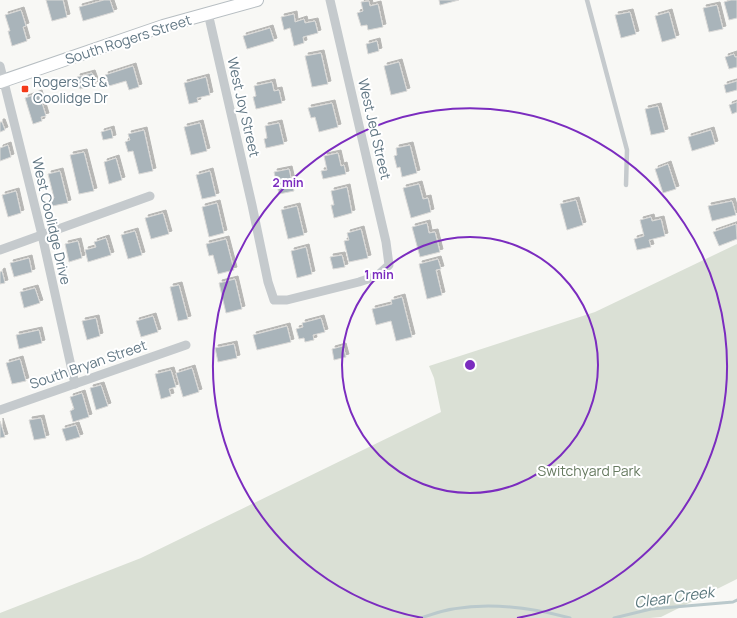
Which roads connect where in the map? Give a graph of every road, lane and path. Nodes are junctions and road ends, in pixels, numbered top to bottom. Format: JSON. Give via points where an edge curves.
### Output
{"nodes":[{"id":1,"x":257,"y":0,"type":"edge"},
{"id":2,"x":330,"y":0,"type":"edge"},
{"id":3,"x":587,"y":0,"type":"edge"},
{"id":4,"x":208,"y":13,"type":"junction"},
{"id":5,"x":0,"y":66,"type":"edge"},
{"id":6,"x":2,"y":81,"type":"edge"},
{"id":7,"x":626,"y":185,"type":"dead end"},
{"id":8,"x":150,"y":196,"type":"dead end"},
{"id":9,"x":42,"y":235,"type":"junction"},
{"id":10,"x":0,"y":250,"type":"edge"},
{"id":11,"x":274,"y":300,"type":"joint"},
{"id":12,"x":186,"y":345,"type":"dead end"},
{"id":13,"x":75,"y":384,"type":"junction"},
{"id":14,"x":0,"y":410,"type":"edge"}],
"edges":[{"from":1,"to":4,"type":"street","name":"South Rogers Street"},
{"from":2,"to":11,"type":"street","name":"West Jed Street","via":[[386,242],[389,265],[377,276],[359,282],[287,300]]},
{"from":3,"to":7,"type":"lane","via":[[626,150]]},
{"from":4,"to":6,"type":"street","name":"South Rogers Street"},
{"from":4,"to":11,"type":"street","name":"West Joy Street"},
{"from":5,"to":6,"type":"street","name":"West Coolidge Drive"},
{"from":6,"to":9,"type":"street","name":"West Coolidge Drive"},
{"from":8,"to":9,"type":"street"},
{"from":9,"to":10,"type":"street"},
{"from":9,"to":13,"type":"street","name":"West Coolidge Drive"},
{"from":12,"to":13,"type":"street","name":"South Bryan Street"},
{"from":13,"to":14,"type":"street","name":"South Bryan Street"}]}
